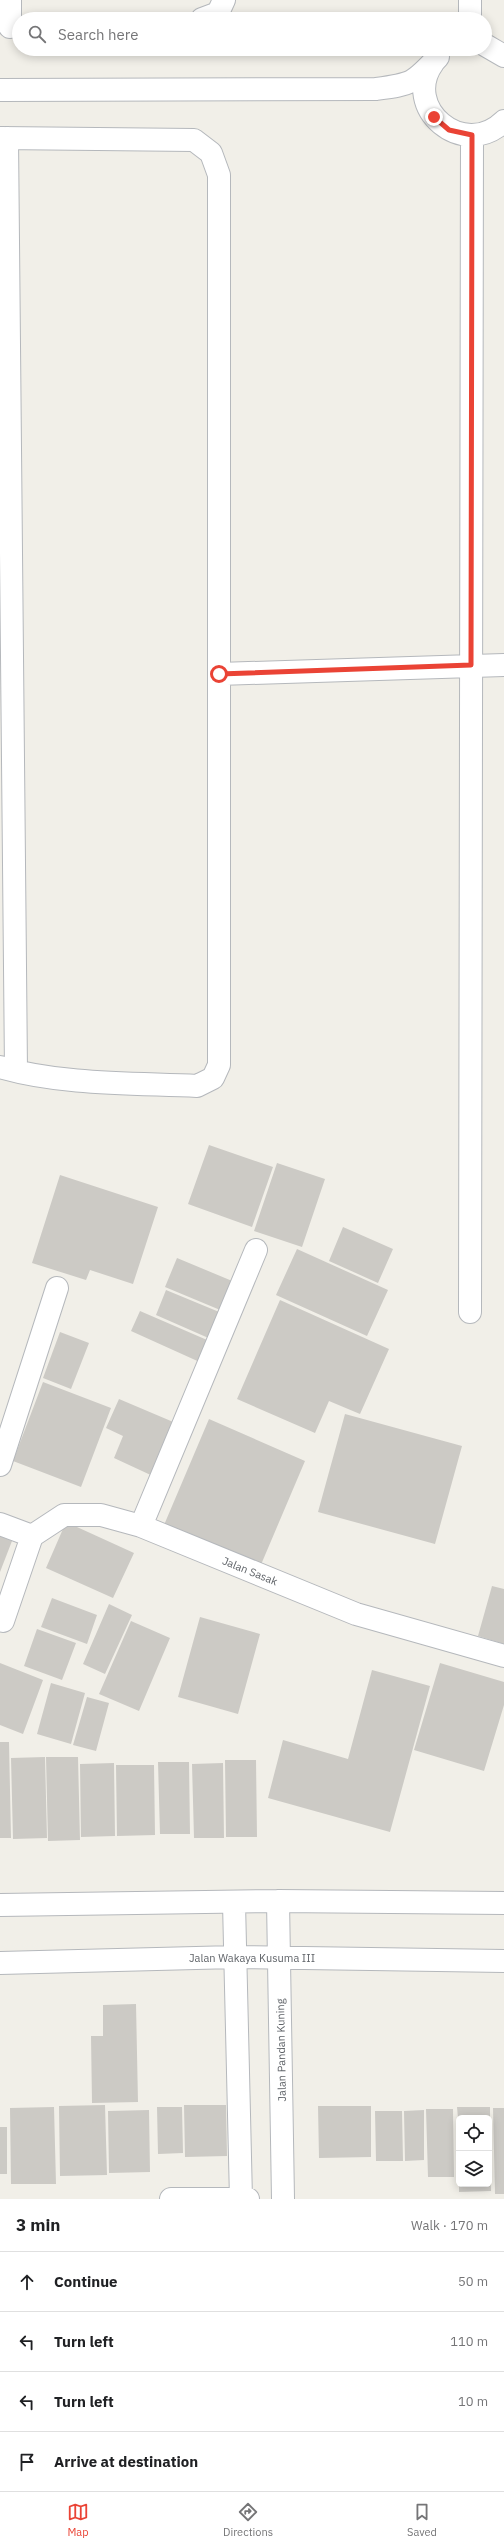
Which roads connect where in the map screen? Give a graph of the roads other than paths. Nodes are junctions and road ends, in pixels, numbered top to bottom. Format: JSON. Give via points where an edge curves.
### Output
{"nodes":[{"id":1,"x":10,"y":0,"type":"edge"},
{"id":2,"x":224,"y":0,"type":"edge"},
{"id":3,"x":470,"y":0,"type":"edge"},
{"id":4,"x":218,"y":12,"type":"edge"},
{"id":5,"x":470,"y":12,"type":"edge"},
{"id":6,"x":10,"y":27,"type":"edge"},
{"id":7,"x":492,"y":49,"type":"edge"},
{"id":8,"x":440,"y":56,"type":"edge"},
{"id":9,"x":441,"y":56,"type":"edge"},
{"id":10,"x":504,"y":56,"type":"edge"},
{"id":11,"x":0,"y":90,"type":"edge"},
{"id":12,"x":376,"y":90,"type":"junction"},
{"id":13,"x":504,"y":121,"type":"edge"},
{"id":14,"x":441,"y":125,"type":"junction"},
{"id":15,"x":472,"y":135,"type":"junction"},
{"id":16,"x":4,"y":138,"type":"edge"},
{"id":17,"x":471,"y":665,"type":"junction"},
{"id":18,"x":504,"y":665,"type":"edge"},
{"id":19,"x":219,"y":674,"type":"junction"},
{"id":20,"x":8,"y":1069,"type":"edge"},
{"id":21,"x":256,"y":1250,"type":"dead end"},
{"id":22,"x":57,"y":1288,"type":"dead end"},
{"id":23,"x":470,"y":1312,"type":"dead end"},
{"id":24,"x":0,"y":1464,"type":"edge"},
{"id":25,"x":0,"y":1524,"type":"edge"},
{"id":26,"x":141,"y":1526,"type":"junction"},
{"id":27,"x":29,"y":1544,"type":"junction"},
{"id":28,"x":3,"y":1621,"type":"dead end"},
{"id":29,"x":504,"y":1656,"type":"edge"},
{"id":30,"x":278,"y":1901,"type":"junction"},
{"id":31,"x":234,"y":1903,"type":"junction"},
{"id":32,"x":504,"y":1904,"type":"edge"},
{"id":33,"x":0,"y":1905,"type":"edge"},
{"id":34,"x":235,"y":1957,"type":"junction"},
{"id":35,"x":280,"y":1958,"type":"junction"},
{"id":36,"x":504,"y":1960,"type":"edge"},
{"id":37,"x":0,"y":1963,"type":"edge"},
{"id":38,"x":171,"y":2199,"type":"edge"},
{"id":39,"x":241,"y":2199,"type":"edge"},
{"id":40,"x":248,"y":2199,"type":"edge"},
{"id":41,"x":283,"y":2199,"type":"edge"}],
"edges":[{"from":1,"to":6,"type":"street"},
{"from":2,"to":4,"type":"street"},
{"from":3,"to":5,"type":"street"},
{"from":7,"to":10,"type":"street"},
{"from":8,"to":12,"type":"street","via":[[407,85]]},
{"from":9,"to":14,"type":"street","via":[[429,72],[425,89],[429,109]]},
{"from":11,"to":12,"type":"street"},
{"from":12,"to":14,"type":"street","via":[[407,96],[422,105]]},
{"from":13,"to":15,"type":"street","via":[[489,132]]},
{"from":14,"to":15,"type":"street","via":[[459,134]]},
{"from":15,"to":17,"type":"street"},
{"from":16,"to":19,"type":"street","via":[[194,140],[211,153],[219,175]]},
{"from":16,"to":20,"type":"street"},
{"from":17,"to":18,"type":"street"},
{"from":17,"to":19,"type":"street"},
{"from":17,"to":23,"type":"street"},
{"from":19,"to":20,"type":"street","via":[[219,1064],[213,1078],[197,1086],[86,1080]]},
{"from":21,"to":26,"type":"street"},
{"from":22,"to":24,"type":"street"},
{"from":25,"to":27,"type":"street"},
{"from":26,"to":27,"type":"street","name":"Jalan Sasak","via":[[101,1515],[64,1515]]},
{"from":26,"to":29,"type":"street","name":"Jalan Sasak","via":[[356,1614]]},
{"from":27,"to":28,"type":"street"},
{"from":30,"to":31,"type":"street"},
{"from":30,"to":32,"type":"street"},
{"from":30,"to":35,"type":"street","name":"Jalan Pandan Kuning"},
{"from":31,"to":33,"type":"street"},
{"from":31,"to":34,"type":"street"},
{"from":34,"to":35,"type":"street","name":"Jalan Wakaya Kusuma III"},
{"from":34,"to":37,"type":"street","name":"Jalan Wakaya Kusuma III"},
{"from":34,"to":39,"type":"street"},
{"from":35,"to":36,"type":"street","name":"Jalan Wakaya Kusuma III"},
{"from":35,"to":41,"type":"street","name":"Jalan Pandan Kuning"},
{"from":38,"to":39,"type":"street"},
{"from":39,"to":40,"type":"street"}]}
